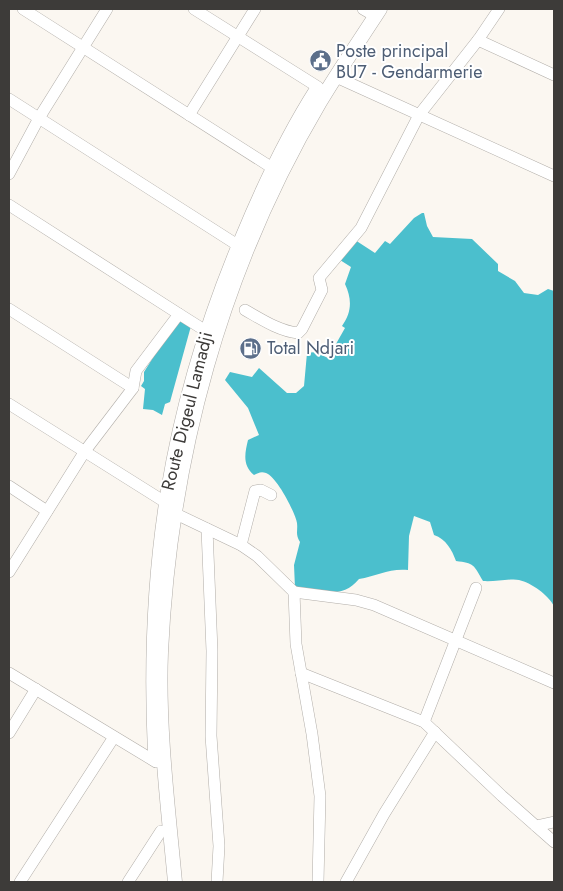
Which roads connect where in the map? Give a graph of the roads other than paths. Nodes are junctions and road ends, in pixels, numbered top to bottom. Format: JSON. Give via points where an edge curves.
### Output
{"nodes":[{"id":1,"x":23,"y":9,"type":"edge"},
{"id":2,"x":107,"y":9,"type":"edge"},
{"id":3,"x":194,"y":9,"type":"edge"},
{"id":4,"x":255,"y":9,"type":"edge"},
{"id":5,"x":499,"y":9,"type":"edge"},
{"id":6,"x":370,"y":11,"type":"edge"},
{"id":7,"x":237,"y":36,"type":"junction"},
{"id":8,"x":478,"y":40,"type":"junction"},
{"id":9,"x":83,"y":48,"type":"junction"},
{"id":10,"x":554,"y":75,"type":"edge"},
{"id":11,"x":336,"y":77,"type":"junction"},
{"id":12,"x":318,"y":88,"type":"junction"},
{"id":13,"x":9,"y":99,"type":"edge"},
{"id":14,"x":189,"y":115,"type":"junction"},
{"id":15,"x":419,"y":115,"type":"junction"},
{"id":16,"x":39,"y":118,"type":"junction"},
{"id":17,"x":274,"y":169,"type":"junction"},
{"id":18,"x":9,"y":174,"type":"edge"},
{"id":19,"x":554,"y":176,"type":"edge"},
{"id":20,"x":9,"y":205,"type":"edge"},
{"id":21,"x":239,"y":246,"type":"junction"},
{"id":22,"x":9,"y":309,"type":"edge"},
{"id":23,"x":245,"y":310,"type":"dead end"},
{"id":24,"x":179,"y":314,"type":"junction"},
{"id":25,"x":206,"y":331,"type":"junction"},
{"id":26,"x":133,"y":388,"type":"junction"},
{"id":27,"x":9,"y":404,"type":"edge"},
{"id":28,"x":85,"y":451,"type":"junction"},
{"id":29,"x":9,"y":486,"type":"edge"},
{"id":30,"x":270,"y":495,"type":"dead end"},
{"id":31,"x":170,"y":507,"type":"junction"},
{"id":32,"x":47,"y":510,"type":"junction"},
{"id":33,"x":207,"y":529,"type":"junction"},
{"id":34,"x":241,"y":545,"type":"junction"},
{"id":35,"x":9,"y":570,"type":"edge"},
{"id":36,"x":476,"y":588,"type":"dead end"},
{"id":37,"x":294,"y":592,"type":"junction"},
{"id":38,"x":456,"y":642,"type":"junction"},
{"id":39,"x":9,"y":673,"type":"edge"},
{"id":40,"x":301,"y":673,"type":"junction"},
{"id":41,"x":554,"y":683,"type":"edge"},
{"id":42,"x":36,"y":689,"type":"junction"},
{"id":43,"x":424,"y":722,"type":"junction"},
{"id":44,"x":435,"y":732,"type":"junction"},
{"id":45,"x":9,"y":733,"type":"edge"},
{"id":46,"x":114,"y":737,"type":"junction"},
{"id":47,"x":156,"y":762,"type":"junction"},
{"id":48,"x":554,"y":822,"type":"edge"},
{"id":49,"x":536,"y":826,"type":"junction"},
{"id":50,"x":161,"y":831,"type":"junction"},
{"id":51,"x":554,"y":842,"type":"edge"},
{"id":52,"x":20,"y":882,"type":"edge"},
{"id":53,"x":128,"y":882,"type":"edge"},
{"id":54,"x":166,"y":882,"type":"edge"},
{"id":55,"x":175,"y":882,"type":"edge"},
{"id":56,"x":217,"y":882,"type":"edge"},
{"id":57,"x":318,"y":882,"type":"edge"},
{"id":58,"x":346,"y":882,"type":"edge"}],
"edges":[{"from":1,"to":9,"type":"street"},
{"from":2,"to":9,"type":"street"},
{"from":3,"to":7,"type":"street"},
{"from":4,"to":7,"type":"street"},
{"from":5,"to":8,"type":"street"},
{"from":6,"to":11,"type":"main road"},
{"from":6,"to":12,"type":"main road","name":"Route Digeul Lamadji"},
{"from":7,"to":12,"type":"street"},
{"from":7,"to":14,"type":"street"},
{"from":8,"to":10,"type":"street"},
{"from":8,"to":15,"type":"street"},
{"from":9,"to":14,"type":"street"},
{"from":9,"to":16,"type":"street"},
{"from":11,"to":15,"type":"street"},
{"from":11,"to":31,"type":"main road","via":[[302,134],[249,244],[217,329]]},
{"from":12,"to":17,"type":"main road","name":"Route Digeul Lamadji"},
{"from":13,"to":16,"type":"street"},
{"from":14,"to":17,"type":"street"},
{"from":15,"to":19,"type":"street"},
{"from":15,"to":23,"type":"street","via":[[361,228],[319,278],[322,290],[302,329],[298,333],[293,332]]},
{"from":16,"to":18,"type":"street"},
{"from":16,"to":21,"type":"street"},
{"from":17,"to":21,"type":"main road","name":"Route Digeul Lamadji"},
{"from":20,"to":24,"type":"street"},
{"from":21,"to":25,"type":"main road","name":"Route Digeul Lamadji"},
{"from":22,"to":26,"type":"street"},
{"from":24,"to":25,"type":"street"},
{"from":24,"to":26,"type":"street","via":[[136,371]]},
{"from":25,"to":31,"type":"main road","name":"Route Digeul Lamadji","via":[[187,394]]},
{"from":26,"to":28,"type":"street"},
{"from":27,"to":28,"type":"street"},
{"from":28,"to":31,"type":"street"},
{"from":28,"to":32,"type":"street"},
{"from":29,"to":32,"type":"street"},
{"from":30,"to":34,"type":"street","via":[[255,490]]},
{"from":31,"to":33,"type":"street"},
{"from":31,"to":47,"type":"main road","name":"Route Digeul Lamadji","via":[[157,571],[152,650]]},
{"from":31,"to":55,"type":"main road","via":[[161,653]]},
{"from":32,"to":35,"type":"street"},
{"from":33,"to":34,"type":"street"},
{"from":33,"to":56,"type":"street","via":[[212,651],[211,736],[219,846]]},
{"from":34,"to":37,"type":"street"},
{"from":36,"to":38,"type":"street"},
{"from":37,"to":38,"type":"street","via":[[374,605]]},
{"from":37,"to":40,"type":"street"},
{"from":38,"to":41,"type":"street"},
{"from":38,"to":43,"type":"street"},
{"from":39,"to":42,"type":"street"},
{"from":40,"to":43,"type":"street"},
{"from":40,"to":57,"type":"street","via":[[320,796]]},
{"from":42,"to":45,"type":"street"},
{"from":42,"to":46,"type":"street"},
{"from":43,"to":44,"type":"street"},
{"from":44,"to":49,"type":"street"},
{"from":44,"to":58,"type":"street","via":[[379,821]]},
{"from":46,"to":47,"type":"street"},
{"from":46,"to":52,"type":"street"},
{"from":47,"to":50,"type":"main road","name":"Route Digeul Lamadji"},
{"from":48,"to":49,"type":"street"},
{"from":49,"to":51,"type":"street"},
{"from":50,"to":53,"type":"street"},
{"from":50,"to":54,"type":"main road","name":"Route Digeul Lamadji"}]}
